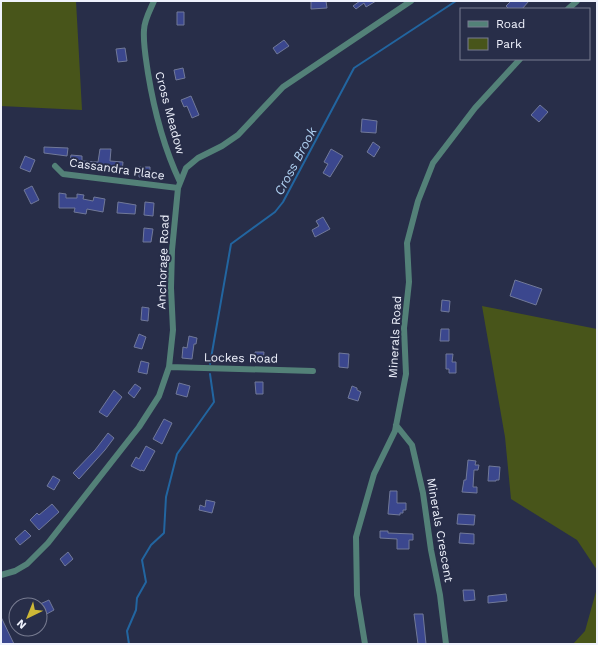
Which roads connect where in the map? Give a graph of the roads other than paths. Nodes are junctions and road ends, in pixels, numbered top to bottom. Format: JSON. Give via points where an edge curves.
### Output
{"nodes":[{"id":1,"x":154,"y":1,"type":"edge"},
{"id":2,"x":410,"y":1,"type":"edge"},
{"id":3,"x":519,"y":60,"type":"edge"},
{"id":4,"x":55,"y":166,"type":"dead end"},
{"id":5,"x":180,"y":182,"type":"junction"},
{"id":6,"x":178,"y":188,"type":"junction"},
{"id":7,"x":169,"y":367,"type":"junction"},
{"id":8,"x":313,"y":371,"type":"dead end"},
{"id":9,"x":396,"y":425,"type":"junction"},
{"id":10,"x":1,"y":575,"type":"edge"},
{"id":11,"x":365,"y":644,"type":"edge"},
{"id":12,"x":446,"y":644,"type":"edge"}],
"edges":[{"from":1,"to":5,"type":"street","name":"Cross Meadow","via":[[144,29],[146,60],[160,126]]},
{"from":2,"to":5,"type":"street","name":"Anchorage Road","via":[[283,87],[238,135],[198,158],[186,168]]},
{"from":3,"to":9,"type":"street","name":"Minerals Road","via":[[474,108],[433,162],[418,201],[407,243],[409,282],[404,328],[406,374]]},
{"from":4,"to":6,"type":"street","name":"Cassandra Place","via":[[63,174]]},
{"from":5,"to":6,"type":"street","name":"Anchorage Road"},
{"from":6,"to":7,"type":"street","name":"Anchorage Road","via":[[171,288],[173,330]]},
{"from":7,"to":8,"type":"street","name":"Lockes Road"},
{"from":7,"to":10,"type":"street","name":"Anchorage Road","via":[[159,396],[140,427],[48,544],[27,564]]},
{"from":9,"to":11,"type":"street","name":"Minerals Road","via":[[374,474],[356,537],[357,595]]},
{"from":9,"to":12,"type":"street","name":"Minerals Crescent","via":[[412,445],[423,493]]}]}
